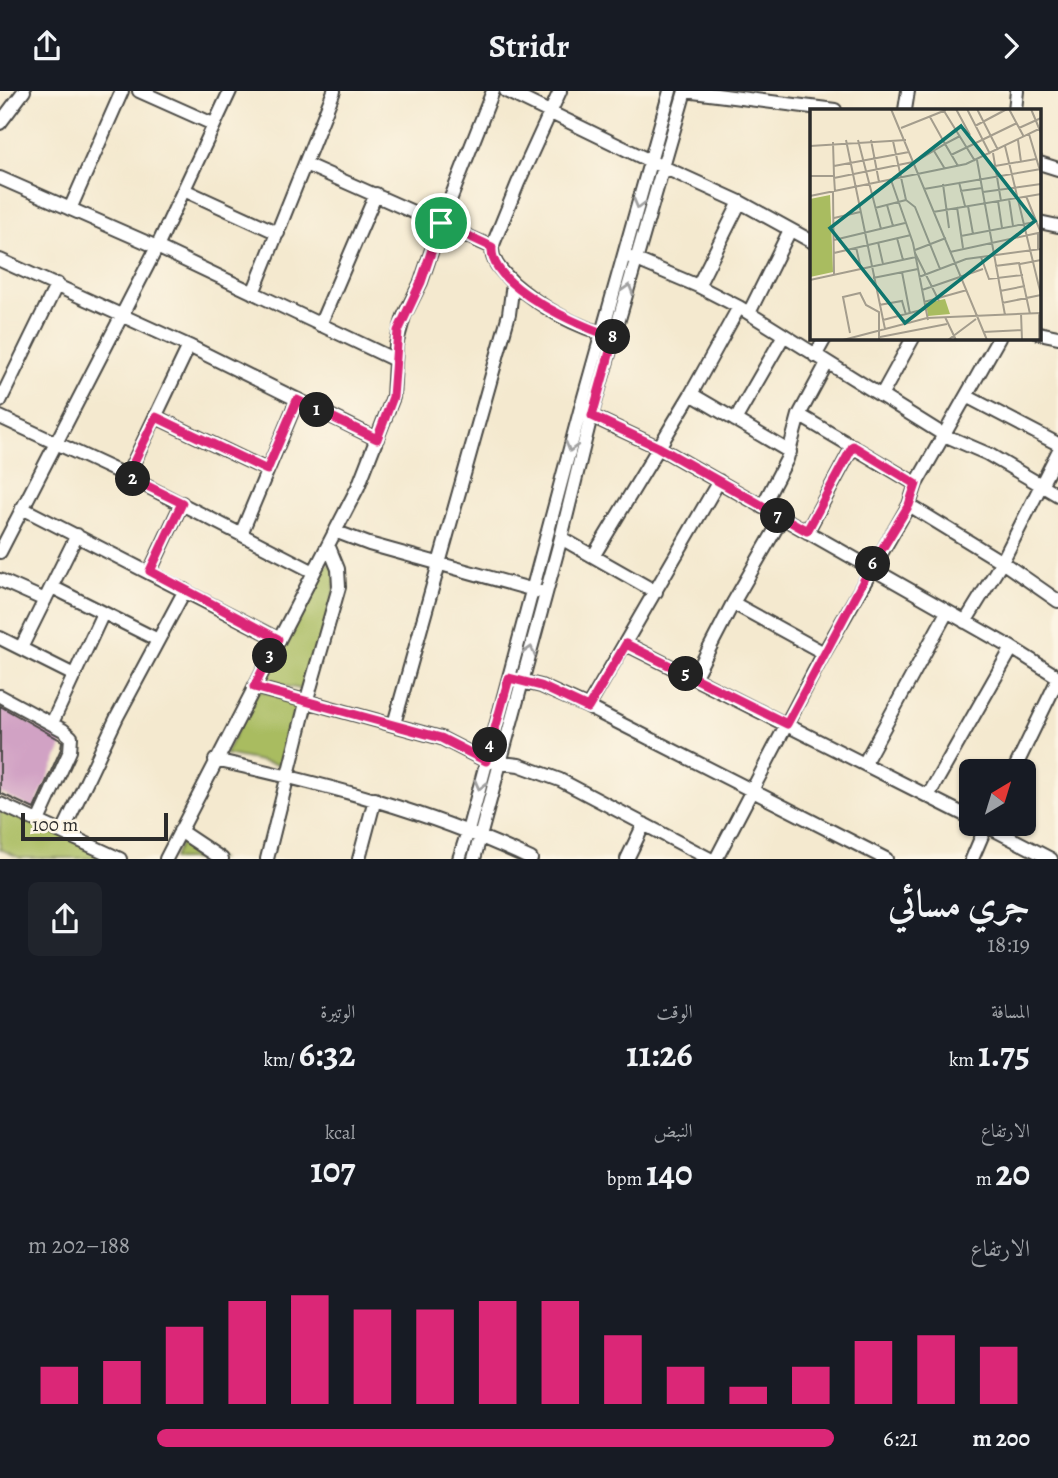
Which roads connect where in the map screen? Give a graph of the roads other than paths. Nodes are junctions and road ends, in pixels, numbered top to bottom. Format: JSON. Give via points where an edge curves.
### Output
{"nodes":[{"id":1,"x":24,"y":91,"type":"edge"},
{"id":2,"x":122,"y":91,"type":"edge"},
{"id":3,"x":139,"y":91,"type":"edge"},
{"id":4,"x":230,"y":91,"type":"edge"},
{"id":5,"x":334,"y":91,"type":"edge"},
{"id":6,"x":493,"y":91,"type":"edge"},
{"id":7,"x":506,"y":91,"type":"edge"},
{"id":8,"x":560,"y":91,"type":"edge"},
{"id":9,"x":670,"y":91,"type":"edge"},
{"id":10,"x":685,"y":91,"type":"edge"},
{"id":11,"x":908,"y":91,"type":"edge"},
{"id":12,"x":1017,"y":91,"type":"edge"},
{"id":13,"x":820,"y":109,"type":"edge"},
{"id":14,"x":905,"y":109,"type":"edge"},
{"id":15,"x":1015,"y":109,"type":"edge"},
{"id":16,"x":550,"y":112,"type":"junction"},
{"id":17,"x":0,"y":124,"type":"edge"},
{"id":18,"x":213,"y":124,"type":"junction"},
{"id":19,"x":650,"y":161,"type":"junction"},
{"id":20,"x":1040,"y":163,"type":"edge"},
{"id":21,"x":305,"y":164,"type":"junction"},
{"id":22,"x":664,"y":166,"type":"junction"},
{"id":23,"x":1058,"y":169,"type":"edge"},
{"id":24,"x":0,"y":177,"type":"edge"},
{"id":25,"x":184,"y":190,"type":"junction"},
{"id":26,"x":376,"y":194,"type":"junction"},
{"id":27,"x":740,"y":202,"type":"junction"},
{"id":28,"x":70,"y":209,"type":"junction"},
{"id":29,"x":1040,"y":222,"type":"edge"},
{"id":30,"x":441,"y":223,"type":"junction"},
{"id":31,"x":1058,"y":226,"type":"edge"},
{"id":32,"x":790,"y":230,"type":"junction"},
{"id":33,"x":278,"y":233,"type":"junction"},
{"id":34,"x":810,"y":237,"type":"edge"},
{"id":35,"x":157,"y":247,"type":"junction"},
{"id":36,"x":492,"y":247,"type":"junction"},
{"id":37,"x":631,"y":258,"type":"junction"},
{"id":38,"x":0,"y":260,"type":"edge"},
{"id":39,"x":513,"y":283,"type":"junction"},
{"id":40,"x":57,"y":285,"type":"junction"},
{"id":41,"x":698,"y":286,"type":"junction"},
{"id":42,"x":253,"y":293,"type":"junction"},
{"id":43,"x":744,"y":310,"type":"junction"},
{"id":44,"x":122,"y":315,"type":"junction"},
{"id":45,"x":320,"y":325,"type":"junction"},
{"id":46,"x":1040,"y":333,"type":"edge"},
{"id":47,"x":784,"y":335,"type":"junction"},
{"id":48,"x":608,"y":336,"type":"junction"},
{"id":49,"x":1058,"y":337,"type":"edge"},
{"id":50,"x":824,"y":339,"type":"edge"},
{"id":51,"x":912,"y":339,"type":"edge"},
{"id":52,"x":998,"y":339,"type":"edge"},
{"id":53,"x":189,"y":346,"type":"junction"},
{"id":54,"x":815,"y":356,"type":"junction"},
{"id":55,"x":395,"y":360,"type":"junction"},
{"id":56,"x":827,"y":363,"type":"junction"},
{"id":57,"x":691,"y":394,"type":"junction"},
{"id":58,"x":881,"y":396,"type":"junction"},
{"id":59,"x":966,"y":396,"type":"junction"},
{"id":60,"x":297,"y":400,"type":"junction"},
{"id":61,"x":0,"y":401,"type":"edge"},
{"id":62,"x":586,"y":414,"type":"junction"},
{"id":63,"x":799,"y":415,"type":"junction"},
{"id":64,"x":0,"y":417,"type":"edge"},
{"id":65,"x":156,"y":417,"type":"junction"},
{"id":66,"x":735,"y":420,"type":"junction"},
{"id":67,"x":944,"y":435,"type":"junction"},
{"id":68,"x":377,"y":439,"type":"junction"},
{"id":69,"x":58,"y":442,"type":"junction"},
{"id":70,"x":1058,"y":444,"type":"edge"},
{"id":71,"x":853,"y":446,"type":"junction"},
{"id":72,"x":658,"y":447,"type":"junction"},
{"id":73,"x":790,"y":452,"type":"junction"},
{"id":74,"x":1058,"y":452,"type":"edge"},
{"id":75,"x":267,"y":470,"type":"junction"},
{"id":76,"x":127,"y":476,"type":"junction"},
{"id":77,"x":719,"y":481,"type":"junction"},
{"id":78,"x":916,"y":484,"type":"junction"},
{"id":79,"x":1040,"y":485,"type":"junction"},
{"id":80,"x":1058,"y":495,"type":"edge"},
{"id":81,"x":182,"y":503,"type":"junction"},
{"id":82,"x":909,"y":505,"type":"junction"},
{"id":83,"x":762,"y":507,"type":"junction"},
{"id":84,"x":22,"y":508,"type":"junction"},
{"id":85,"x":782,"y":518,"type":"junction"},
{"id":86,"x":337,"y":531,"type":"junction"},
{"id":87,"x":807,"y":531,"type":"junction"},
{"id":88,"x":241,"y":534,"type":"junction"},
{"id":89,"x":76,"y":535,"type":"junction"},
{"id":90,"x":561,"y":538,"type":"junction"},
{"id":91,"x":328,"y":547,"type":"junction"},
{"id":92,"x":0,"y":552,"type":"edge"},
{"id":93,"x":594,"y":555,"type":"junction"},
{"id":94,"x":1002,"y":562,"type":"junction"},
{"id":95,"x":440,"y":563,"type":"junction"},
{"id":96,"x":871,"y":567,"type":"junction"},
{"id":97,"x":150,"y":571,"type":"junction"},
{"id":98,"x":314,"y":572,"type":"junction"},
{"id":99,"x":0,"y":580,"type":"edge"},
{"id":100,"x":51,"y":587,"type":"junction"},
{"id":101,"x":186,"y":590,"type":"junction"},
{"id":102,"x":540,"y":592,"type":"junction"},
{"id":103,"x":656,"y":592,"type":"junction"},
{"id":104,"x":45,"y":600,"type":"junction"},
{"id":105,"x":1058,"y":601,"type":"edge"},
{"id":106,"x":733,"y":603,"type":"junction"},
{"id":107,"x":947,"y":612,"type":"junction"},
{"id":108,"x":103,"y":614,"type":"junction"},
{"id":109,"x":965,"y":622,"type":"junction"},
{"id":110,"x":0,"y":638,"type":"edge"},
{"id":111,"x":278,"y":639,"type":"junction"},
{"id":112,"x":158,"y":640,"type":"junction"},
{"id":113,"x":626,"y":644,"type":"junction"},
{"id":114,"x":21,"y":648,"type":"junction"},
{"id":115,"x":1012,"y":648,"type":"junction"},
{"id":116,"x":824,"y":653,"type":"junction"},
{"id":117,"x":74,"y":674,"type":"junction"},
{"id":118,"x":694,"y":678,"type":"junction"},
{"id":119,"x":1058,"y":678,"type":"edge"},
{"id":120,"x":515,"y":680,"type":"junction"},
{"id":121,"x":254,"y":687,"type":"junction"},
{"id":122,"x":0,"y":696,"type":"edge"},
{"id":123,"x":307,"y":699,"type":"junction"},
{"id":124,"x":588,"y":708,"type":"junction"},
{"id":125,"x":52,"y":723,"type":"junction"},
{"id":126,"x":394,"y":724,"type":"junction"},
{"id":127,"x":787,"y":724,"type":"junction"},
{"id":128,"x":1019,"y":759,"type":"edge"},
{"id":129,"x":215,"y":760,"type":"junction"},
{"id":130,"x":492,"y":762,"type":"junction"},
{"id":131,"x":864,"y":764,"type":"junction"},
{"id":132,"x":288,"y":776,"type":"junction"},
{"id":133,"x":752,"y":791,"type":"junction"},
{"id":134,"x":928,"y":796,"type":"junction"},
{"id":135,"x":375,"y":799,"type":"junction"},
{"id":136,"x":0,"y":804,"type":"edge"},
{"id":137,"x":959,"y":812,"type":"edge"},
{"id":138,"x":38,"y":821,"type":"junction"},
{"id":139,"x":644,"y":824,"type":"junction"},
{"id":140,"x":63,"y":831,"type":"junction"},
{"id":141,"x":180,"y":831,"type":"junction"},
{"id":142,"x":475,"y":833,"type":"junction"},
{"id":143,"x":981,"y":837,"type":"edge"},
{"id":144,"x":1009,"y":837,"type":"edge"},
{"id":145,"x":1058,"y":848,"type":"edge"},
{"id":146,"x":120,"y":859,"type":"edge"},
{"id":147,"x":166,"y":859,"type":"edge"},
{"id":148,"x":222,"y":859,"type":"edge"},
{"id":149,"x":267,"y":859,"type":"edge"},
{"id":150,"x":359,"y":859,"type":"edge"},
{"id":151,"x":459,"y":859,"type":"edge"},
{"id":152,"x":474,"y":859,"type":"edge"},
{"id":153,"x":531,"y":859,"type":"edge"},
{"id":154,"x":627,"y":859,"type":"edge"},
{"id":155,"x":713,"y":859,"type":"edge"},
{"id":156,"x":886,"y":859,"type":"edge"},
{"id":157,"x":972,"y":859,"type":"edge"},
{"id":158,"x":1052,"y":859,"type":"edge"}],
"edges":[{"from":1,"to":17,"type":"street"},
{"from":2,"to":28,"type":"street"},
{"from":3,"to":18,"type":"street"},
{"from":4,"to":18,"type":"street"},
{"from":5,"to":21,"type":"street"},
{"from":6,"to":30,"type":"street"},
{"from":7,"to":16,"type":"street"},
{"from":8,"to":16,"type":"street"},
{"from":9,"to":19,"type":"street"},
{"from":10,"to":13,"type":"street"},
{"from":10,"to":22,"type":"street"},
{"from":11,"to":14,"type":"street"},
{"from":12,"to":15,"type":"street"},
{"from":16,"to":19,"type":"street"},
{"from":16,"to":36,"type":"street"},
{"from":18,"to":25,"type":"street"},
{"from":19,"to":22,"type":"street"},
{"from":19,"to":37,"type":"street","one_way":true},
{"from":20,"to":23,"type":"street"},
{"from":21,"to":26,"type":"street"},
{"from":21,"to":33,"type":"street"},
{"from":22,"to":27,"type":"street"},
{"from":22,"to":37,"type":"street"},
{"from":24,"to":28,"type":"street"},
{"from":25,"to":33,"type":"street"},
{"from":25,"to":35,"type":"street"},
{"from":26,"to":30,"type":"street"},
{"from":26,"to":45,"type":"street"},
{"from":27,"to":32,"type":"street"},
{"from":27,"to":41,"type":"street"},
{"from":28,"to":35,"type":"street"},
{"from":29,"to":31,"type":"street"},
{"from":30,"to":36,"type":"street"},
{"from":30,"to":55,"type":"street","via":[[398,331]]},
{"from":32,"to":34,"type":"street"},
{"from":32,"to":43,"type":"street"},
{"from":33,"to":42,"type":"street"},
{"from":35,"to":42,"type":"street"},
{"from":35,"to":44,"type":"street"},
{"from":36,"to":39,"type":"street","via":[[496,264]]},
{"from":37,"to":41,"type":"street"},
{"from":37,"to":48,"type":"street"},
{"from":38,"to":40,"type":"street"},
{"from":39,"to":48,"type":"street","via":[[539,304]]},
{"from":39,"to":95,"type":"street","via":[[509,313]]},
{"from":40,"to":44,"type":"street"},
{"from":40,"to":61,"type":"street"},
{"from":41,"to":43,"type":"street"},
{"from":42,"to":45,"type":"street"},
{"from":43,"to":47,"type":"street"},
{"from":43,"to":57,"type":"street"},
{"from":44,"to":53,"type":"street"},
{"from":44,"to":69,"type":"street"},
{"from":45,"to":55,"type":"street"},
{"from":46,"to":49,"type":"street"},
{"from":47,"to":54,"type":"street"},
{"from":47,"to":66,"type":"street"},
{"from":48,"to":62,"type":"street"},
{"from":50,"to":54,"type":"street"},
{"from":51,"to":58,"type":"street"},
{"from":52,"to":59,"type":"street"},
{"from":53,"to":60,"type":"street"},
{"from":53,"to":65,"type":"street"},
{"from":54,"to":56,"type":"street"},
{"from":55,"to":68,"type":"street","via":[[393,397]]},
{"from":56,"to":58,"type":"street"},
{"from":56,"to":63,"type":"street"},
{"from":57,"to":66,"type":"street"},
{"from":57,"to":72,"type":"street"},
{"from":58,"to":67,"type":"street"},
{"from":59,"to":67,"type":"street"},
{"from":59,"to":70,"type":"street"},
{"from":60,"to":68,"type":"street"},
{"from":60,"to":75,"type":"street"},
{"from":62,"to":72,"type":"street"},
{"from":62,"to":90,"type":"street"},
{"from":62,"to":102,"type":"street","one_way":true},
{"from":63,"to":71,"type":"street"},
{"from":63,"to":73,"type":"street"},
{"from":64,"to":69,"type":"street"},
{"from":65,"to":75,"type":"street"},
{"from":65,"to":76,"type":"street"},
{"from":66,"to":73,"type":"street"},
{"from":67,"to":78,"type":"street"},
{"from":67,"to":79,"type":"street"},
{"from":68,"to":86,"type":"street"},
{"from":69,"to":76,"type":"street"},
{"from":69,"to":84,"type":"street"},
{"from":71,"to":78,"type":"street"},
{"from":71,"to":87,"type":"street"},
{"from":72,"to":77,"type":"street"},
{"from":72,"to":93,"type":"street"},
{"from":73,"to":83,"type":"street"},
{"from":74,"to":79,"type":"street"},
{"from":75,"to":88,"type":"street"},
{"from":76,"to":81,"type":"street"},
{"from":77,"to":83,"type":"street"},
{"from":77,"to":103,"type":"street"},
{"from":78,"to":82,"type":"street"},
{"from":79,"to":80,"type":"street"},
{"from":79,"to":94,"type":"street"},
{"from":81,"to":88,"type":"street"},
{"from":81,"to":97,"type":"street"},
{"from":82,"to":94,"type":"street"},
{"from":82,"to":96,"type":"street"},
{"from":83,"to":85,"type":"street"},
{"from":84,"to":89,"type":"street"},
{"from":84,"to":92,"type":"street"},
{"from":85,"to":87,"type":"street"},
{"from":85,"to":106,"type":"street"},
{"from":86,"to":91,"type":"street"},
{"from":86,"to":95,"type":"street"},
{"from":87,"to":96,"type":"street"},
{"from":88,"to":98,"type":"street"},
{"from":89,"to":97,"type":"street"},
{"from":89,"to":100,"type":"street"},
{"from":90,"to":93,"type":"street"},
{"from":90,"to":102,"type":"street"},
{"from":91,"to":98,"type":"street"},
{"from":91,"to":123,"type":"street","via":[[338,569],[339,587]]},
{"from":93,"to":103,"type":"street"},
{"from":94,"to":105,"type":"street"},
{"from":94,"to":109,"type":"street"},
{"from":95,"to":102,"type":"street"},
{"from":95,"to":126,"type":"street"},
{"from":96,"to":107,"type":"street"},
{"from":96,"to":116,"type":"street"},
{"from":97,"to":101,"type":"street"},
{"from":98,"to":111,"type":"street"},
{"from":99,"to":104,"type":"street"},
{"from":100,"to":104,"type":"street"},
{"from":100,"to":108,"type":"street"},
{"from":101,"to":111,"type":"street"},
{"from":101,"to":112,"type":"street"},
{"from":102,"to":120,"type":"street"},
{"from":103,"to":113,"type":"street"},
{"from":104,"to":114,"type":"street"},
{"from":106,"to":116,"type":"street"},
{"from":106,"to":118,"type":"street"},
{"from":107,"to":109,"type":"street"},
{"from":107,"to":131,"type":"street"},
{"from":108,"to":112,"type":"street"},
{"from":108,"to":117,"type":"street"},
{"from":109,"to":115,"type":"street"},
{"from":110,"to":114,"type":"street"},
{"from":111,"to":121,"type":"street"},
{"from":112,"to":140,"type":"street"},
{"from":113,"to":118,"type":"street"},
{"from":113,"to":124,"type":"street"},
{"from":114,"to":117,"type":"street"},
{"from":115,"to":119,"type":"street"},
{"from":115,"to":134,"type":"street"},
{"from":116,"to":127,"type":"street"},
{"from":117,"to":125,"type":"street"},
{"from":118,"to":127,"type":"street"},
{"from":119,"to":128,"type":"street"},
{"from":120,"to":124,"type":"street","via":[[541,686]]},
{"from":120,"to":130,"type":"street"},
{"from":121,"to":123,"type":"street"},
{"from":121,"to":129,"type":"street"},
{"from":122,"to":125,"type":"street"},
{"from":123,"to":126,"type":"street"},
{"from":123,"to":132,"type":"street"},
{"from":124,"to":133,"type":"street"},
{"from":125,"to":138,"type":"street","via":[[68,733],[72,747]]},
{"from":126,"to":130,"type":"street","via":[[441,738]]},
{"from":127,"to":131,"type":"street"},
{"from":127,"to":133,"type":"street"},
{"from":129,"to":132,"type":"street"},
{"from":129,"to":141,"type":"street"},
{"from":130,"to":139,"type":"street","via":[[519,765],[560,780]]},
{"from":130,"to":142,"type":"street"},
{"from":131,"to":134,"type":"street"},
{"from":132,"to":135,"type":"street"},
{"from":132,"to":149,"type":"street"},
{"from":133,"to":155,"type":"street"},
{"from":133,"to":156,"type":"street"},
{"from":134,"to":137,"type":"street"},
{"from":135,"to":142,"type":"street"},
{"from":135,"to":150,"type":"street"},
{"from":136,"to":138,"type":"street"},
{"from":138,"to":140,"type":"street"},
{"from":139,"to":154,"type":"street"},
{"from":139,"to":155,"type":"street"},
{"from":140,"to":146,"type":"street"},
{"from":141,"to":147,"type":"street"},
{"from":141,"to":148,"type":"street"},
{"from":142,"to":151,"type":"street"},
{"from":142,"to":152,"type":"street"},
{"from":142,"to":153,"type":"street"},
{"from":143,"to":157,"type":"street"},
{"from":144,"to":158,"type":"street"},
{"from":145,"to":158,"type":"street"}]}
